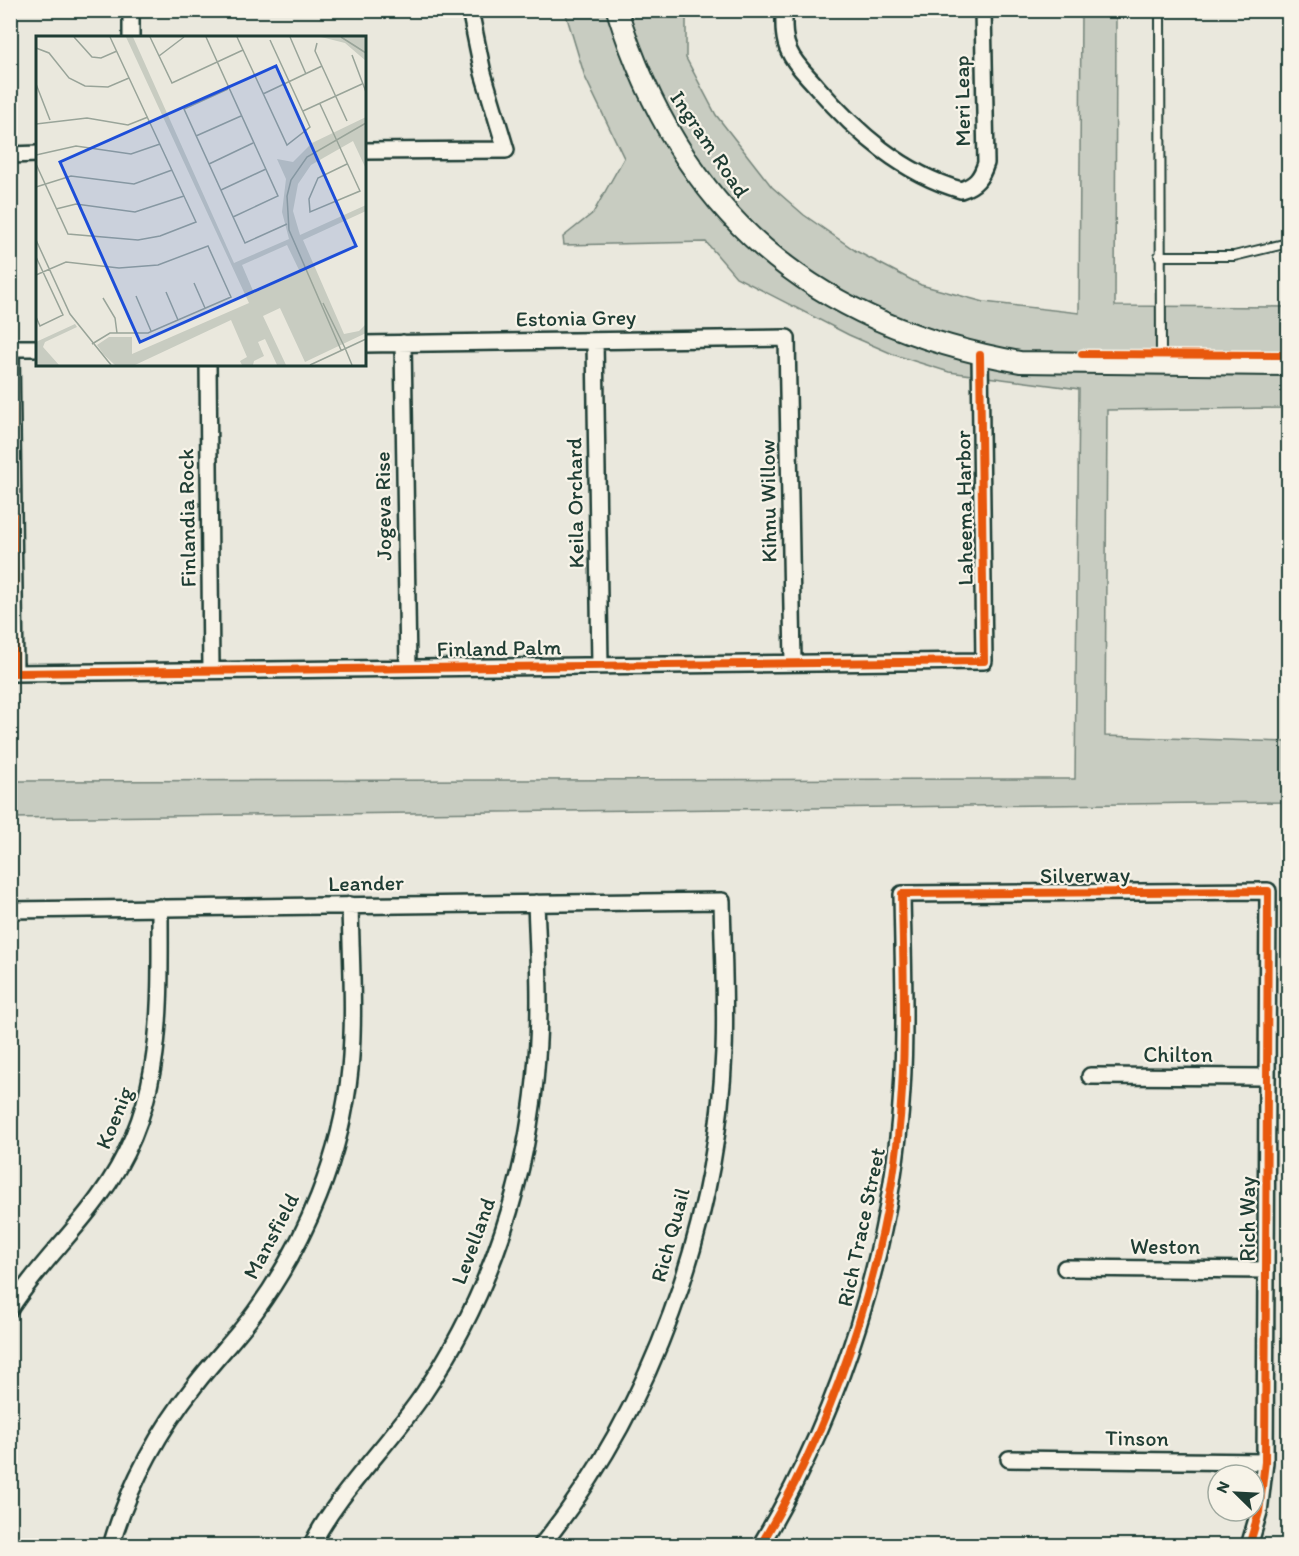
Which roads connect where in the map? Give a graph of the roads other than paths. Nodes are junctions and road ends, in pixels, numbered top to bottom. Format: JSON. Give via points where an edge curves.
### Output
{"nodes":[{"id":1,"x":131,"y":10,"type":"edge"},
{"id":2,"x":470,"y":10,"type":"edge"},
{"id":3,"x":617,"y":10,"type":"edge"},
{"id":4,"x":784,"y":10,"type":"edge"},
{"id":5,"x":983,"y":10,"type":"edge"},
{"id":6,"x":1160,"y":10,"type":"edge"},
{"id":7,"x":131,"y":36,"type":"edge"},
{"id":8,"x":366,"y":151,"type":"edge"},
{"id":9,"x":36,"y":154,"type":"edge"},
{"id":10,"x":10,"y":155,"type":"edge"},
{"id":11,"x":1288,"y":243,"type":"edge"},
{"id":12,"x":1159,"y":256,"type":"junction"},
{"id":13,"x":788,"y":338,"type":"joint"},
{"id":14,"x":595,"y":341,"type":"junction"},
{"id":15,"x":403,"y":343,"type":"junction"},
{"id":16,"x":366,"y":344,"type":"edge"},
{"id":17,"x":11,"y":348,"type":"edge"},
{"id":18,"x":36,"y":348,"type":"edge"},
{"id":19,"x":980,"y":355,"type":"junction"},
{"id":20,"x":1161,"y":364,"type":"junction"},
{"id":21,"x":1288,"y":365,"type":"edge"},
{"id":22,"x":208,"y":366,"type":"edge"},
{"id":23,"x":984,"y":661,"type":"joint"},
{"id":24,"x":793,"y":662,"type":"junction"},
{"id":25,"x":600,"y":665,"type":"junction"},
{"id":26,"x":408,"y":668,"type":"junction"},
{"id":27,"x":211,"y":670,"type":"junction"},
{"id":28,"x":1268,"y":891,"type":"joint"},
{"id":29,"x":902,"y":894,"type":"joint"},
{"id":30,"x":722,"y":901,"type":"joint"},
{"id":31,"x":536,"y":903,"type":"junction"},
{"id":32,"x":350,"y":905,"type":"junction"},
{"id":33,"x":160,"y":908,"type":"junction"},
{"id":34,"x":10,"y":910,"type":"edge"},
{"id":35,"x":1090,"y":1076,"type":"dead end"},
{"id":36,"x":1266,"y":1077,"type":"junction"},
{"id":37,"x":1065,"y":1268,"type":"dead end"},
{"id":38,"x":1265,"y":1270,"type":"junction"},
{"id":39,"x":10,"y":1309,"type":"edge"},
{"id":40,"x":1009,"y":1459,"type":"dead end"},
{"id":41,"x":1265,"y":1462,"type":"junction"},
{"id":42,"x":111,"y":1545,"type":"edge"},
{"id":43,"x":311,"y":1545,"type":"edge"},
{"id":44,"x":541,"y":1545,"type":"edge"},
{"id":45,"x":760,"y":1545,"type":"edge"},
{"id":46,"x":1249,"y":1545,"type":"edge"}],
"edges":[{"from":1,"to":7,"type":"street"},
{"from":2,"to":8,"type":"street","via":[[483,73],[506,150]]},
{"from":3,"to":19,"type":"street","name":"Ingram Road","via":[[633,62],[670,136],[727,214],[767,252],[811,285],[867,316],[922,339]]},
{"from":4,"to":5,"type":"street","name":"Meri Leap","via":[[789,52],[831,103],[860,132],[918,173],[961,190],[982,176],[986,163]]},
{"from":6,"to":12,"type":"lane"},
{"from":9,"to":10,"type":"street"},
{"from":11,"to":12,"type":"lane","via":[[1234,256]]},
{"from":12,"to":20,"type":"lane"},
{"from":13,"to":14,"type":"street","name":"Estonia Grey"},
{"from":13,"to":24,"type":"street","name":"Kihnu Willow"},
{"from":14,"to":15,"type":"street","name":"Estonia Grey"},
{"from":14,"to":25,"type":"street","name":"Keila Orchard"},
{"from":15,"to":16,"type":"street","name":"Estonia Grey"},
{"from":15,"to":26,"type":"street","name":"Jogeva Rise"},
{"from":17,"to":18,"type":"street"},
{"from":17,"to":27,"type":"street","name":"Finland Palm","via":[[15,673]]},
{"from":19,"to":20,"type":"street","name":"Ingram Road","via":[[1020,362]]},
{"from":19,"to":23,"type":"street","name":"Laheema Harbor"},
{"from":20,"to":21,"type":"street","name":"Ingram Road"},
{"from":22,"to":27,"type":"street","name":"Finlandia Rock"},
{"from":23,"to":24,"type":"street","name":"Finland Palm"},
{"from":24,"to":25,"type":"street","name":"Finland Palm"},
{"from":25,"to":26,"type":"street","name":"Finland Palm"},
{"from":26,"to":27,"type":"street","name":"Finland Palm"},
{"from":28,"to":29,"type":"street","name":"Silverway"},
{"from":28,"to":36,"type":"street","name":"Rich Way"},
{"from":29,"to":45,"type":"street","name":"Rich Trace Street","via":[[902,1090],[880,1241],[859,1323],[824,1420],[794,1486]]},
{"from":30,"to":31,"type":"street","name":"Leander"},
{"from":30,"to":44,"type":"street","name":"Rich Quail","via":[[724,1052],[714,1151],[697,1231],[676,1300],[639,1389],[590,1479]]},
{"from":31,"to":32,"type":"street","name":"Leander"},
{"from":31,"to":43,"type":"street","name":"Levelland","via":[[538,1044],[532,1113],[501,1240],[481,1290],[425,1391],[343,1496]]},
{"from":32,"to":33,"type":"street","name":"Leander"},
{"from":32,"to":42,"type":"street","name":"Mansfield","via":[[350,1070],[327,1173],[284,1268],[162,1432],[136,1480]]},
{"from":33,"to":34,"type":"street","name":"Leander"},
{"from":33,"to":39,"type":"street","name":"Koenig","via":[[158,1046],[144,1110],[127,1150],[99,1197]]},
{"from":35,"to":36,"type":"street","name":"Chilton"},
{"from":36,"to":38,"type":"street","name":"Rich Way"},
{"from":37,"to":38,"type":"street","name":"Weston"},
{"from":38,"to":41,"type":"street","name":"Rich Way"},
{"from":40,"to":41,"type":"street","name":"Tinson"},
{"from":41,"to":46,"type":"street","name":"Rich Way","via":[[1259,1512]]}]}
